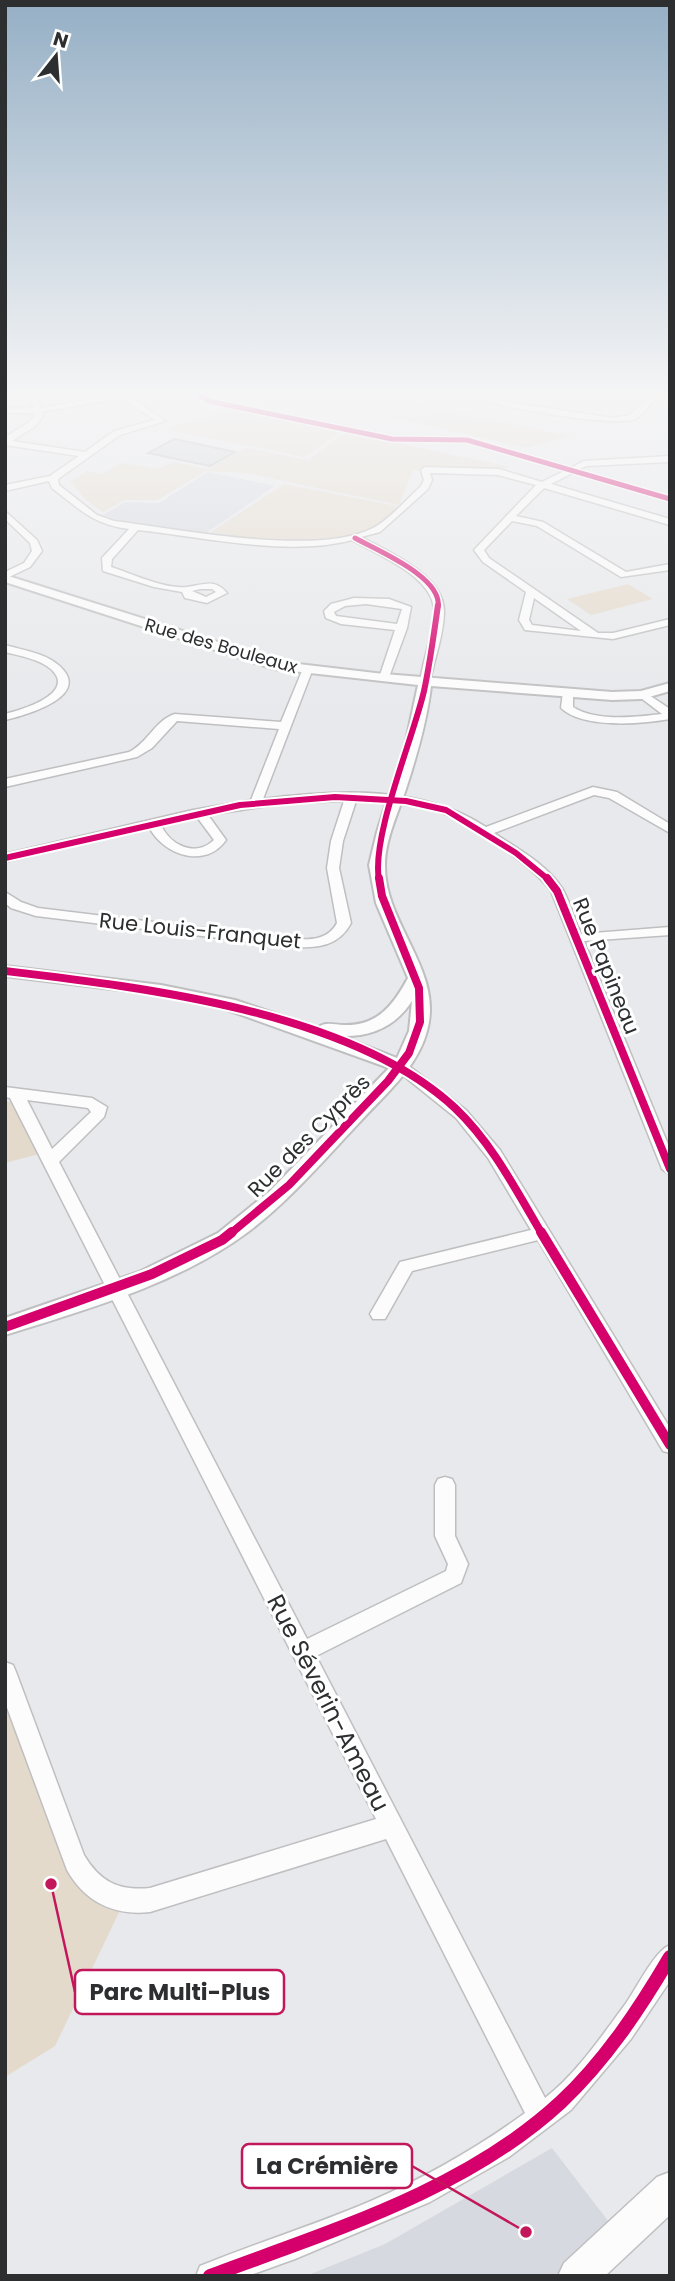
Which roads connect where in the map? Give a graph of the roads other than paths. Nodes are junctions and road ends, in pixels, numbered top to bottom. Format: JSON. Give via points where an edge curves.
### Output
{"nodes":[{"id":1,"x":74,"y":501,"type":"edge"},
{"id":2,"x":410,"y":501,"type":"edge"},
{"id":3,"x":527,"y":501,"type":"edge"},
{"id":4,"x":599,"y":501,"type":"edge"},
{"id":5,"x":5,"y":514,"type":"edge"},
{"id":6,"x":510,"y":518,"type":"junction"},
{"id":7,"x":670,"y":522,"type":"edge"},
{"id":8,"x":135,"y":528,"type":"junction"},
{"id":9,"x":355,"y":538,"type":"junction"},
{"id":10,"x":670,"y":567,"type":"edge"},
{"id":11,"x":5,"y":578,"type":"edge"},
{"id":12,"x":186,"y":590,"type":"dead end"},
{"id":13,"x":531,"y":591,"type":"junction"},
{"id":14,"x":670,"y":622,"type":"edge"},
{"id":15,"x":402,"y":628,"type":"junction"},
{"id":16,"x":596,"y":636,"type":"junction"},
{"id":17,"x":5,"y":648,"type":"edge"},
{"id":18,"x":307,"y":671,"type":"junction"},
{"id":19,"x":384,"y":678,"type":"junction"},
{"id":20,"x":425,"y":681,"type":"junction"},
{"id":21,"x":670,"y":687,"type":"edge"},
{"id":22,"x":568,"y":692,"type":"junction"},
{"id":23,"x":642,"y":695,"type":"junction"},
{"id":24,"x":670,"y":715,"type":"edge"},
{"id":25,"x":5,"y":718,"type":"edge"},
{"id":26,"x":285,"y":726,"type":"junction"},
{"id":27,"x":5,"y":783,"type":"edge"},
{"id":28,"x":352,"y":796,"type":"junction"},
{"id":29,"x":395,"y":800,"type":"junction"},
{"id":30,"x":256,"y":802,"type":"junction"},
{"id":31,"x":201,"y":813,"type":"junction"},
{"id":32,"x":154,"y":824,"type":"junction"},
{"id":33,"x":670,"y":829,"type":"edge"},
{"id":34,"x":485,"y":832,"type":"junction"},
{"id":35,"x":5,"y":858,"type":"edge"},
{"id":36,"x":5,"y":896,"type":"edge"},
{"id":37,"x":670,"y":931,"type":"edge"},
{"id":38,"x":576,"y":938,"type":"junction"},
{"id":39,"x":5,"y":971,"type":"edge"},
{"id":40,"x":417,"y":977,"type":"junction"},
{"id":41,"x":290,"y":1023,"type":"junction"},
{"id":42,"x":400,"y":1066,"type":"junction"},
{"id":43,"x":11,"y":1093,"type":"edge"},
{"id":44,"x":50,"y":1161,"type":"junction"},
{"id":45,"x":668,"y":1163,"type":"edge"},
{"id":46,"x":542,"y":1233,"type":"junction"},
{"id":47,"x":115,"y":1288,"type":"junction"},
{"id":48,"x":379,"y":1314,"type":"dead end"},
{"id":49,"x":5,"y":1327,"type":"edge"},
{"id":50,"x":670,"y":1445,"type":"edge"},
{"id":51,"x":445,"y":1485,"type":"dead end"},
{"id":52,"x":302,"y":1652,"type":"junction"},
{"id":53,"x":5,"y":1672,"type":"edge"},
{"id":54,"x":391,"y":1826,"type":"junction"},
{"id":55,"x":670,"y":1957,"type":"edge"},
{"id":56,"x":541,"y":2117,"type":"junction"},
{"id":57,"x":670,"y":2190,"type":"edge"},
{"id":58,"x":210,"y":2276,"type":"edge"},
{"id":59,"x":576,"y":2276,"type":"edge"}],
"edges":[{"from":1,"to":8,"type":"street","via":[[94,517]]},
{"from":2,"to":9,"type":"street","via":[[382,527]]},
{"from":3,"to":6,"type":"street"},
{"from":4,"to":7,"type":"street"},
{"from":5,"to":11,"type":"street","via":[[37,551],[27,565]]},
{"from":6,"to":10,"type":"street","via":[[540,524],[624,575]]},
{"from":6,"to":13,"type":"street","via":[[480,553]]},
{"from":8,"to":9,"type":"street","via":[[291,545]]},
{"from":8,"to":12,"type":"street","via":[[107,558],[106,569]]},
{"from":9,"to":20,"type":"street","name":"Rue des Cyprès","via":[[418,575],[437,595],[439,614]]},
{"from":11,"to":18,"type":"street","name":"Rue des Bouleaux","via":[[238,655]]},
{"from":13,"to":16,"type":"street"},
{"from":13,"to":16,"type":"street","via":[[524,620],[529,628]]},
{"from":14,"to":16,"type":"street"},
{"from":15,"to":15,"type":"street","via":[[407,610],[399,604],[344,602],[328,612],[341,621]]},
{"from":15,"to":19,"type":"street"},
{"from":17,"to":25,"type":"street","via":[[53,666],[62,683],[42,706]]},
{"from":18,"to":19,"type":"street","name":"Rue des Bouleaux"},
{"from":18,"to":26,"type":"street"},
{"from":19,"to":20,"type":"street","name":"Rue des Bouleaux"},
{"from":20,"to":22,"type":"street","name":"Rue des Bouleaux"},
{"from":20,"to":29,"type":"street","name":"Rue des Cyprès"},
{"from":21,"to":23,"type":"street","name":"Rue des Bouleaux"},
{"from":22,"to":23,"type":"street","name":"Rue des Bouleaux"},
{"from":22,"to":24,"type":"street","via":[[567,708],[579,716],[650,719]]},
{"from":23,"to":24,"type":"street"},
{"from":26,"to":27,"type":"street","via":[[176,717],[167,721],[150,746],[133,755]]},
{"from":26,"to":30,"type":"street"},
{"from":28,"to":29,"type":"street","name":"Rue Papineau"},
{"from":28,"to":30,"type":"street","name":"Rue Papineau","via":[[306,795]]},
{"from":28,"to":36,"type":"street","name":"Rue Louis-Franquet","via":[[333,868],[344,923],[337,935],[326,941],[294,943],[36,912],[20,908]]},
{"from":29,"to":34,"type":"street","name":"Rue Papineau","via":[[446,810]]},
{"from":29,"to":40,"type":"street","name":"Rue des Cyprès","via":[[379,850],[377,876]]},
{"from":30,"to":31,"type":"street","name":"Rue Papineau"},
{"from":31,"to":32,"type":"street","name":"Rue Papineau"},
{"from":31,"to":32,"type":"street","via":[[220,840],[209,850],[172,847]]},
{"from":32,"to":35,"type":"street","name":"Rue Papineau"},
{"from":33,"to":34,"type":"street","via":[[613,795],[593,791]]},
{"from":34,"to":38,"type":"street","name":"Rue Papineau","via":[[549,880]]},
{"from":37,"to":38,"type":"street"},
{"from":38,"to":45,"type":"street","name":"Rue Papineau"},
{"from":39,"to":41,"type":"street","via":[[161,990]]},
{"from":40,"to":41,"type":"street","via":[[401,1008],[379,1024],[347,1030]]},
{"from":40,"to":42,"type":"street","name":"Rue des Cyprès","via":[[420,1022]]},
{"from":41,"to":42,"type":"street"},
{"from":42,"to":46,"type":"street","via":[[473,1127]]},
{"from":42,"to":47,"type":"street","name":"Rue des Cyprès","via":[[289,1185],[244,1225],[198,1254]]},
{"from":43,"to":44,"type":"street","name":"Rue Séverin-Ameau"},
{"from":43,"to":44,"type":"street","via":[[99,1106],[99,1113]]},
{"from":44,"to":47,"type":"street","name":"Rue Séverin-Ameau"},
{"from":46,"to":48,"type":"street","via":[[406,1266]]},
{"from":46,"to":50,"type":"street"},
{"from":47,"to":49,"type":"street","name":"Rue des Cyprès"},
{"from":47,"to":52,"type":"street","name":"Rue Séverin-Ameau"},
{"from":51,"to":52,"type":"street","via":[[445,1536],[458,1564],[454,1577]]},
{"from":52,"to":54,"type":"street","name":"Rue Séverin-Ameau"},
{"from":53,"to":54,"type":"street","via":[[75,1862],[87,1881],[113,1899],[150,1900]]},
{"from":54,"to":56,"type":"street","name":"Rue Séverin-Ameau"},
{"from":55,"to":56,"type":"street","via":[[623,2027],[564,2099]]},
{"from":56,"to":58,"type":"street","via":[[499,2149],[423,2191]]},
{"from":57,"to":59,"type":"main road"}]}
